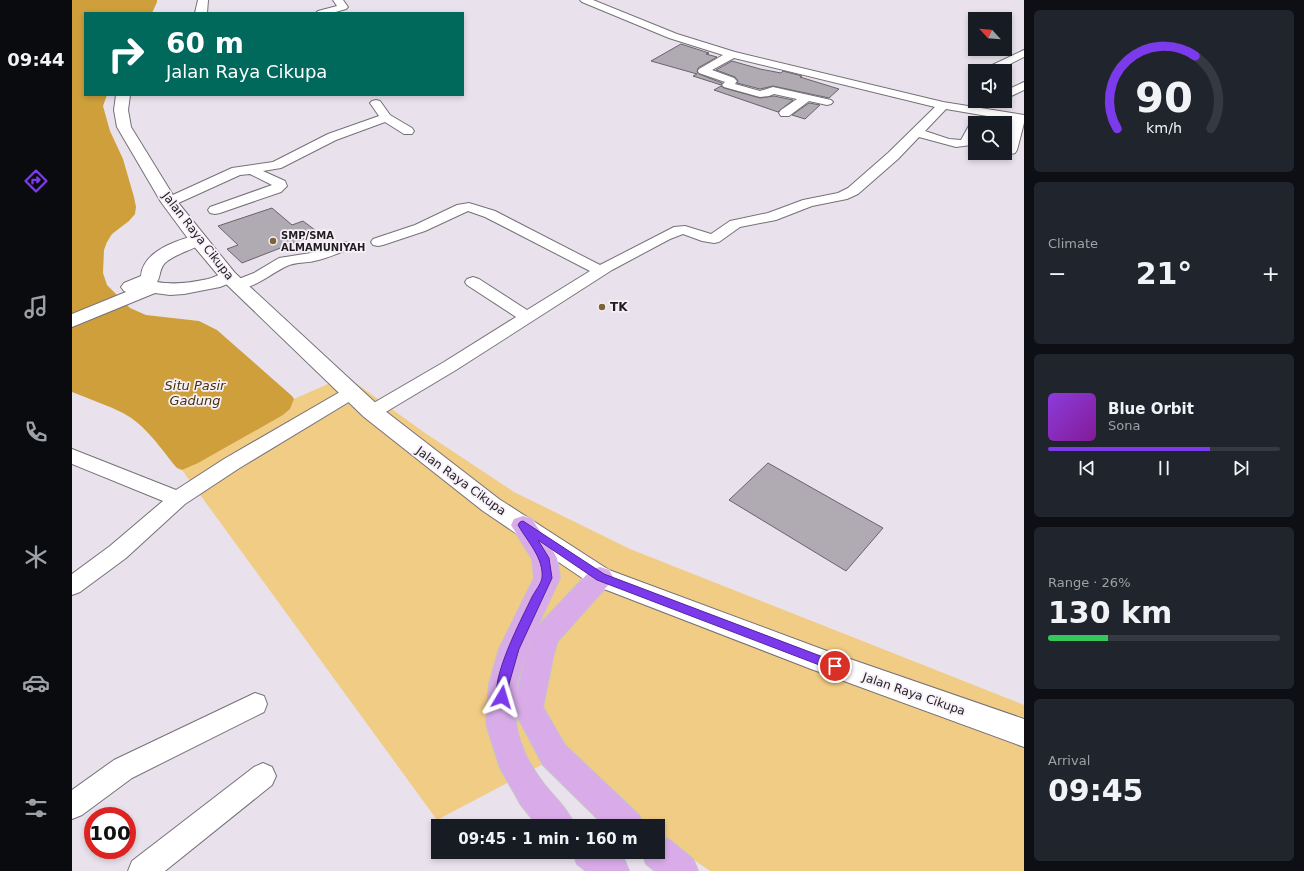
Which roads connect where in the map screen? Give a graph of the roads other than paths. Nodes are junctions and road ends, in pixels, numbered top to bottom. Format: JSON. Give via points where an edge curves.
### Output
{"nodes":[{"id":1,"x":203,"y":0,"type":"edge"},
{"id":2,"x":338,"y":0,"type":"edge"},
{"id":3,"x":586,"y":0,"type":"edge"},
{"id":4,"x":201,"y":12,"type":"edge"},
{"id":5,"x":326,"y":12,"type":"edge"},
{"id":6,"x":1024,"y":53,"type":"edge"},
{"id":7,"x":732,"y":54,"type":"junction"},
{"id":8,"x":1002,"y":64,"type":"edge"},
{"id":9,"x":1024,"y":85,"type":"edge"},
{"id":10,"x":1012,"y":92,"type":"edge"},
{"id":11,"x":123,"y":96,"type":"edge"},
{"id":12,"x":806,"y":98,"type":"junction"},
{"id":13,"x":827,"y":102,"type":"dead end"},
{"id":14,"x":376,"y":104,"type":"dead end"},
{"id":15,"x":943,"y":105,"type":"junction"},
{"id":16,"x":988,"y":108,"type":"edge"},
{"id":17,"x":784,"y":113,"type":"dead end"},
{"id":18,"x":968,"y":116,"type":"edge"},
{"id":19,"x":981,"y":116,"type":"edge"},
{"id":20,"x":386,"y":118,"type":"junction"},
{"id":21,"x":1021,"y":118,"type":"edge"},
{"id":22,"x":408,"y":131,"type":"dead end"},
{"id":23,"x":916,"y":132,"type":"junction"},
{"id":24,"x":968,"y":140,"type":"edge"},
{"id":25,"x":1012,"y":147,"type":"edge"},
{"id":26,"x":247,"y":170,"type":"junction"},
{"id":27,"x":169,"y":202,"type":"junction"},
{"id":28,"x":216,"y":210,"type":"dead end"},
{"id":29,"x":198,"y":240,"type":"junction"},
{"id":30,"x":378,"y":242,"type":"dead end"},
{"id":31,"x":344,"y":246,"type":"dead end"},
{"id":32,"x":601,"y":271,"type":"junction"},
{"id":33,"x":233,"y":281,"type":"junction"},
{"id":34,"x":473,"y":282,"type":"dead end"},
{"id":35,"x":152,"y":283,"type":"junction"},
{"id":36,"x":72,"y":312,"type":"edge"},
{"id":37,"x":527,"y":317,"type":"junction"},
{"id":38,"x":72,"y":321,"type":"edge"},
{"id":39,"x":351,"y":393,"type":"junction"},
{"id":40,"x":372,"y":412,"type":"junction"},
{"id":41,"x":72,"y":456,"type":"edge"},
{"id":42,"x":178,"y":499,"type":"junction"},
{"id":43,"x":523,"y":525,"type":"junction"},
{"id":44,"x":600,"y":577,"type":"junction"},
{"id":45,"x":72,"y":586,"type":"edge"},
{"id":46,"x":255,"y":704,"type":"dead end"},
{"id":47,"x":1021,"y":732,"type":"edge"},
{"id":48,"x":264,"y":776,"type":"dead end"},
{"id":49,"x":72,"y":806,"type":"edge"},
{"id":50,"x":553,"y":819,"type":"edge"},
{"id":51,"x":621,"y":819,"type":"edge"},
{"id":52,"x":665,"y":858,"type":"edge"},
{"id":53,"x":597,"y":859,"type":"edge"},
{"id":54,"x":142,"y":871,"type":"edge"},
{"id":55,"x":612,"y":871,"type":"edge"},
{"id":56,"x":681,"y":871,"type":"edge"}],
"edges":[{"from":1,"to":4,"type":"main road"},
{"from":2,"to":5,"type":"street","via":[[343,7]]},
{"from":3,"to":7,"type":"street","via":[[673,36]]},
{"from":6,"to":8,"type":"street"},
{"from":7,"to":12,"type":"street","via":[[703,71],[730,80],[728,84],[731,86],[760,94],[773,90]]},
{"from":7,"to":15,"type":"street"},
{"from":9,"to":10,"type":"street"},
{"from":11,"to":27,"type":"main road","name":"Jalan Raya Cikupa","via":[[121,110],[124,127]]},
{"from":12,"to":13,"type":"street"},
{"from":12,"to":17,"type":"street"},
{"from":14,"to":20,"type":"street"},
{"from":15,"to":18,"type":"street"},
{"from":15,"to":23,"type":"street"},
{"from":16,"to":19,"type":"street"},
{"from":20,"to":22,"type":"street"},
{"from":20,"to":26,"type":"street","via":[[332,137],[276,165]]},
{"from":21,"to":25,"type":"street"},
{"from":23,"to":24,"type":"street","via":[[962,145]]},
{"from":23,"to":32,"type":"street","via":[[893,156],[848,194],[808,203],[771,217],[735,224],[714,239],[679,230]]},
{"from":26,"to":27,"type":"street","via":[[237,171]]},
{"from":26,"to":28,"type":"street","via":[[280,186]]},
{"from":27,"to":29,"type":"main road","name":"Jalan Raya Cikupa"},
{"from":29,"to":33,"type":"main road","name":"Jalan Raya Cikupa"},
{"from":29,"to":35,"type":"main road","via":[[168,252],[156,262],[150,274]]},
{"from":30,"to":32,"type":"street","via":[[420,228],[469,207],[490,214]]},
{"from":31,"to":33,"type":"street","via":[[314,257],[284,261],[259,276]]},
{"from":32,"to":37,"type":"street"},
{"from":33,"to":35,"type":"main road","via":[[170,290]]},
{"from":33,"to":39,"type":"main road","name":"Jalan Raya Cikupa"},
{"from":34,"to":37,"type":"street"},
{"from":35,"to":36,"type":"main road"},
{"from":35,"to":38,"type":"main road"},
{"from":37,"to":40,"type":"street"},
{"from":39,"to":40,"type":"main road","name":"Jalan Raya Cikupa"},
{"from":39,"to":42,"type":"street","via":[[231,464]]},
{"from":40,"to":43,"type":"main road","name":"Jalan Raya Cikupa","via":[[490,505]]},
{"from":41,"to":42,"type":"street"},
{"from":42,"to":45,"type":"street","via":[[118,552]]},
{"from":43,"to":44,"type":"main road","name":"Jalan Raya Cikupa"},
{"from":43,"to":50,"type":"highway","via":[[544,558],[547,578],[513,649],[503,684],[501,724],[511,758],[532,794]]},
{"from":44,"to":47,"type":"main road","name":"Jalan Raya Cikupa","via":[[821,661]]},
{"from":44,"to":51,"type":"highway","via":[[548,635],[539,660],[528,708],[554,755]]},
{"from":46,"to":49,"type":"street","via":[[123,769]]},
{"from":48,"to":54,"type":"street"},
{"from":52,"to":56,"type":"highway"},
{"from":53,"to":55,"type":"highway"}]}
